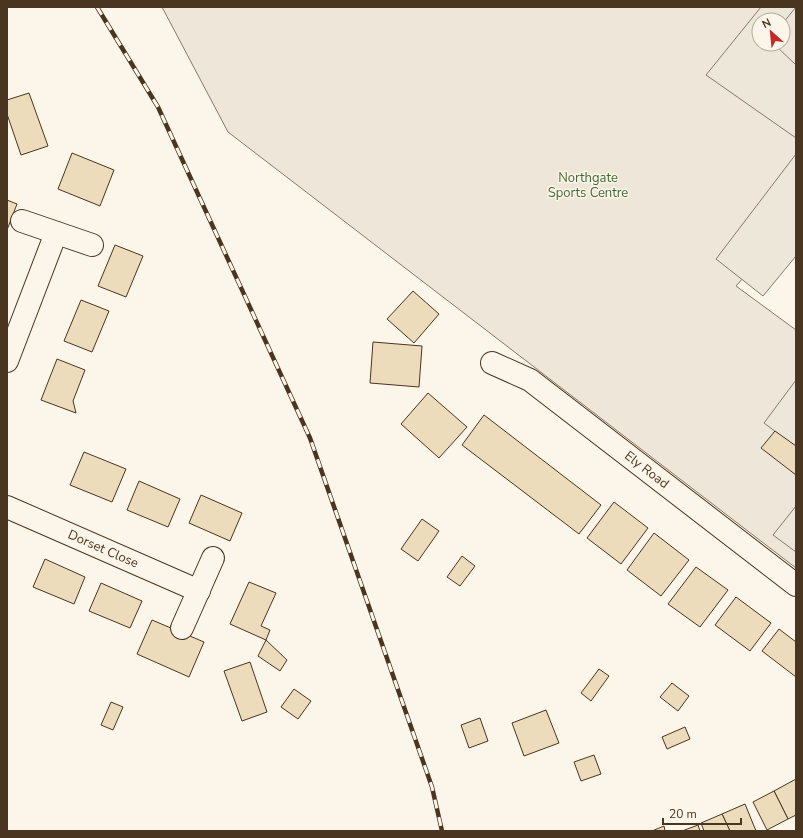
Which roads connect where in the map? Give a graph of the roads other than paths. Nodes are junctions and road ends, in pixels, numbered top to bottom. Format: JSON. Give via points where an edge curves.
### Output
{"nodes":[{"id":1,"x":22,"y":221,"type":"dead end"},
{"id":2,"x":56,"y":233,"type":"junction"},
{"id":3,"x":92,"y":245,"type":"dead end"},
{"id":4,"x":7,"y":360,"type":"edge"},
{"id":5,"x":492,"y":363,"type":"dead end"},
{"id":6,"x":7,"y":507,"type":"edge"},
{"id":7,"x":213,"y":558,"type":"dead end"},
{"id":8,"x":796,"y":584,"type":"edge"},
{"id":9,"x":199,"y":590,"type":"junction"},
{"id":10,"x":182,"y":628,"type":"dead end"}],
"edges":[{"from":1,"to":2,"type":"street"},
{"from":2,"to":3,"type":"street"},
{"from":2,"to":4,"type":"street"},
{"from":5,"to":8,"type":"street","name":"Ely Road","via":[[530,380]]},
{"from":6,"to":9,"type":"street","name":"Dorset Close"},
{"from":7,"to":9,"type":"street"},
{"from":9,"to":10,"type":"street"}]}
